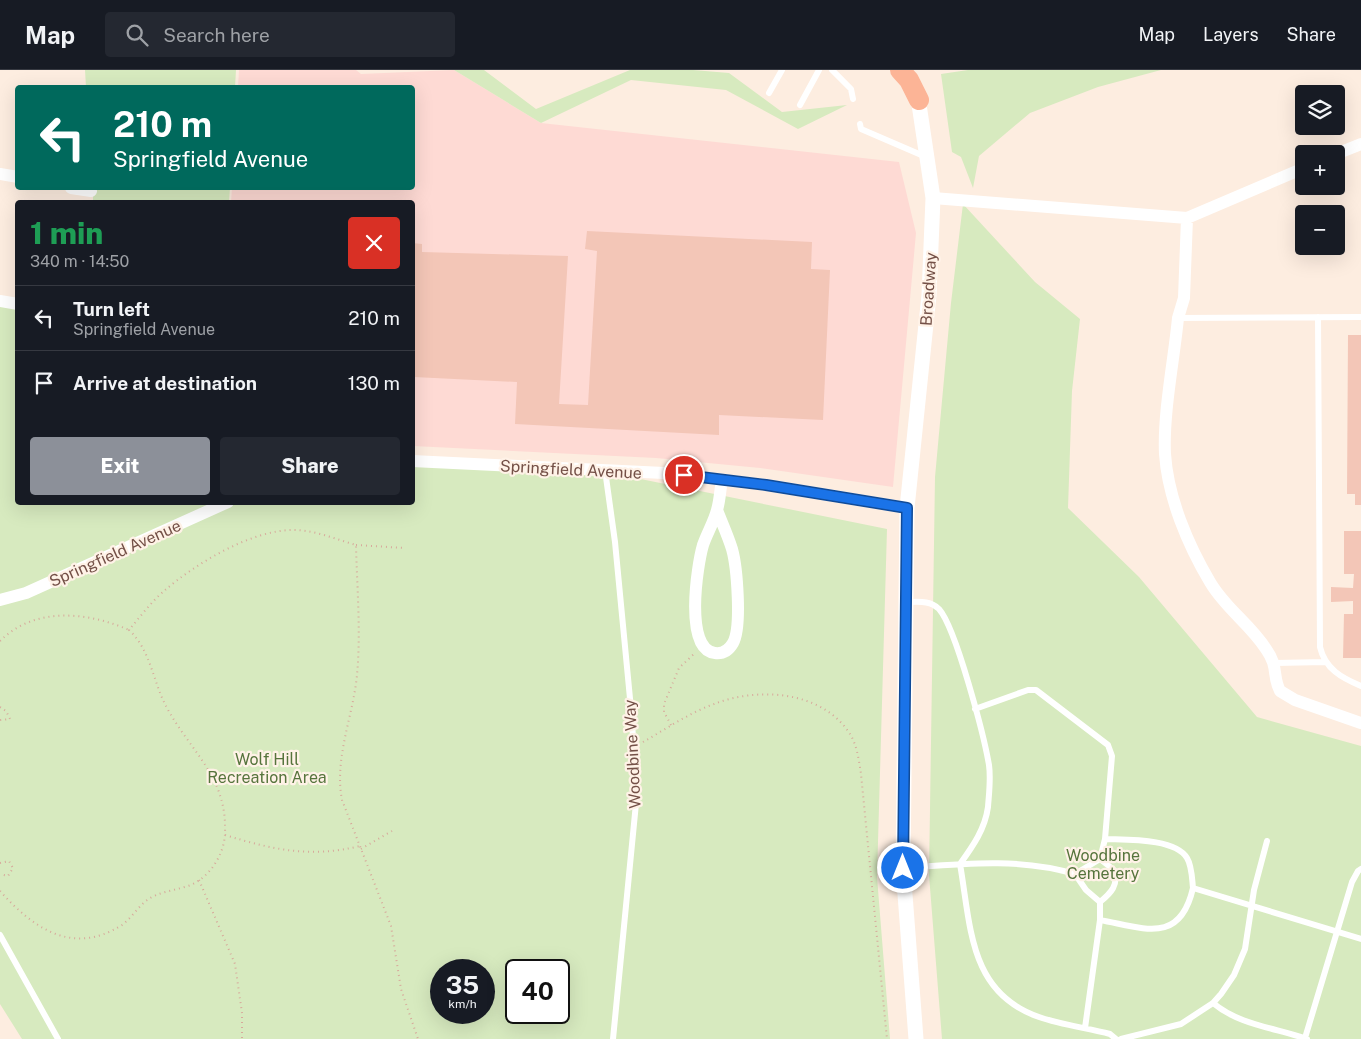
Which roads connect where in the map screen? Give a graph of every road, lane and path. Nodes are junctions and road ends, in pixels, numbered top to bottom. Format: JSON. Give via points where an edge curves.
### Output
{"nodes":[{"id":1,"x":782,"y":70,"type":"edge"},
{"id":2,"x":819,"y":70,"type":"edge"},
{"id":3,"x":832,"y":70,"type":"edge"},
{"id":4,"x":900,"y":70,"type":"edge"},
{"id":5,"x":913,"y":70,"type":"edge"},
{"id":6,"x":770,"y":94,"type":"dead end"},
{"id":7,"x":853,"y":98,"type":"dead end"},
{"id":8,"x":919,"y":100,"type":"junction"},
{"id":9,"x":800,"y":105,"type":"dead end"},
{"id":10,"x":860,"y":124,"type":"dead end"},
{"id":11,"x":1361,"y":144,"type":"edge"},
{"id":12,"x":1345,"y":150,"type":"edge"},
{"id":13,"x":928,"y":157,"type":"junction"},
{"id":14,"x":1295,"y":172,"type":"edge"},
{"id":15,"x":0,"y":174,"type":"edge"},
{"id":16,"x":15,"y":176,"type":"edge"},
{"id":17,"x":84,"y":190,"type":"edge"},
{"id":18,"x":91,"y":191,"type":"dead end"},
{"id":19,"x":933,"y":198,"type":"junction"},
{"id":20,"x":1187,"y":218,"type":"junction"},
{"id":21,"x":0,"y":301,"type":"edge"},
{"id":22,"x":15,"y":304,"type":"edge"},
{"id":23,"x":1318,"y":317,"type":"junction"},
{"id":24,"x":1361,"y":317,"type":"edge"},
{"id":25,"x":1178,"y":318,"type":"junction"},
{"id":26,"x":415,"y":461,"type":"edge"},
{"id":27,"x":605,"y":470,"type":"junction"},
{"id":28,"x":722,"y":480,"type":"junction"},
{"id":29,"x":221,"y":505,"type":"edge"},
{"id":30,"x":907,"y":508,"type":"junction"},
{"id":31,"x":717,"y":510,"type":"junction"},
{"id":32,"x":356,"y":544,"type":"junction"},
{"id":33,"x":405,"y":548,"type":"dead end"},
{"id":34,"x":0,"y":600,"type":"edge"},
{"id":35,"x":906,"y":602,"type":"junction"},
{"id":36,"x":129,"y":630,"type":"junction"},
{"id":37,"x":0,"y":641,"type":"edge"},
{"id":38,"x":703,"y":646,"type":"junction"},
{"id":39,"x":1325,"y":662,"type":"junction"},
{"id":40,"x":1275,"y":663,"type":"junction"},
{"id":41,"x":1361,"y":686,"type":"edge"},
{"id":42,"x":0,"y":707,"type":"edge"},
{"id":43,"x":975,"y":709,"type":"junction"},
{"id":44,"x":0,"y":720,"type":"edge"},
{"id":45,"x":1361,"y":723,"type":"edge"},
{"id":46,"x":672,"y":725,"type":"junction"},
{"id":47,"x":634,"y":746,"type":"junction"},
{"id":48,"x":392,"y":831,"type":"dead end"},
{"id":49,"x":226,"y":835,"type":"junction"},
{"id":50,"x":1105,"y":839,"type":"junction"},
{"id":51,"x":1267,"y":841,"type":"dead end"},
{"id":52,"x":360,"y":846,"type":"junction"},
{"id":53,"x":361,"y":849,"type":"junction"},
{"id":54,"x":1100,"y":859,"type":"junction"},
{"id":55,"x":0,"y":863,"type":"edge"},
{"id":56,"x":960,"y":864,"type":"junction"},
{"id":57,"x":903,"y":868,"type":"junction"},
{"id":58,"x":1361,"y":869,"type":"edge"},
{"id":59,"x":0,"y":874,"type":"edge"},
{"id":60,"x":1074,"y":874,"type":"junction"},
{"id":61,"x":200,"y":880,"type":"junction"},
{"id":62,"x":1193,"y":888,"type":"junction"},
{"id":63,"x":0,"y":891,"type":"edge"},
{"id":64,"x":1100,"y":902,"type":"junction"},
{"id":65,"x":1252,"y":906,"type":"junction"},
{"id":66,"x":1100,"y":920,"type":"junction"},
{"id":67,"x":1338,"y":933,"type":"junction"},
{"id":68,"x":0,"y":935,"type":"edge"},
{"id":69,"x":1361,"y":939,"type":"edge"},
{"id":70,"x":1213,"y":1004,"type":"junction"},
{"id":71,"x":1085,"y":1028,"type":"junction"},
{"id":72,"x":58,"y":1039,"type":"edge"},
{"id":73,"x":242,"y":1039,"type":"edge"},
{"id":74,"x":418,"y":1039,"type":"edge"},
{"id":75,"x":613,"y":1039,"type":"edge"},
{"id":76,"x":887,"y":1039,"type":"edge"},
{"id":77,"x":916,"y":1039,"type":"edge"},
{"id":78,"x":1116,"y":1039,"type":"edge"},
{"id":79,"x":1121,"y":1039,"type":"edge"},
{"id":80,"x":1306,"y":1039,"type":"edge"}],
"edges":[{"from":1,"to":6,"type":"lane"},
{"from":2,"to":9,"type":"lane"},
{"from":3,"to":7,"type":"lane","via":[[851,89]]},
{"from":4,"to":8,"type":"highway"},
{"from":5,"to":8,"type":"street","name":"Broadway"},
{"from":8,"to":13,"type":"street","name":"Broadway"},
{"from":10,"to":13,"type":"lane","via":[[861,129]]},
{"from":11,"to":12,"type":"street"},
{"from":13,"to":19,"type":"street","name":"Broadway"},
{"from":14,"to":20,"type":"street"},
{"from":15,"to":16,"type":"street"},
{"from":17,"to":18,"type":"street"},
{"from":19,"to":20,"type":"street"},
{"from":19,"to":30,"type":"street","name":"Broadway","via":[[929,295]]},
{"from":20,"to":25,"type":"street","via":[[1184,298]]},
{"from":21,"to":22,"type":"street"},
{"from":23,"to":24,"type":"lane"},
{"from":23,"to":25,"type":"lane"},
{"from":23,"to":39,"type":"lane","via":[[1318,631]]},
{"from":25,"to":40,"type":"street","via":[[1165,454],[1176,503],[1191,546],[1211,584]]},
{"from":26,"to":27,"type":"street","name":"Springfield Avenue"},
{"from":27,"to":28,"type":"street","name":"Springfield Avenue"},
{"from":27,"to":47,"type":"lane","name":"Woodbine Way"},
{"from":28,"to":30,"type":"street","name":"Springfield Avenue"},
{"from":28,"to":31,"type":"street"},
{"from":29,"to":34,"type":"street","name":"Springfield Avenue","via":[[26,592]]},
{"from":30,"to":35,"type":"street","name":"Broadway"},
{"from":31,"to":38,"type":"street","via":[[700,563],[695,623]]},
{"from":31,"to":38,"type":"street","via":[[732,550],[738,628],[736,639],[726,651],[714,653]]},
{"from":32,"to":33,"type":"path"},
{"from":32,"to":36,"type":"path","via":[[294,530],[250,540],[192,570],[164,591]]},
{"from":32,"to":52,"type":"path","via":[[357,675],[340,777],[342,800]]},
{"from":35,"to":43,"type":"lane","via":[[928,602],[943,614],[958,650]]},
{"from":35,"to":57,"type":"street","name":"Broadway"},
{"from":36,"to":37,"type":"path","via":[[98,619],[63,615],[23,625]]},
{"from":36,"to":49,"type":"path","via":[[141,645],[166,707],[212,773],[223,806]]},
{"from":38,"to":46,"type":"path","via":[[679,668],[664,704],[664,712]]},
{"from":39,"to":40,"type":"lane"},
{"from":39,"to":41,"type":"lane","via":[[1339,676]]},
{"from":40,"to":45,"type":"street","via":[[1278,687],[1283,694]]},
{"from":42,"to":44,"type":"path","via":[[10,719]]},
{"from":43,"to":50,"type":"lane","via":[[1036,690],[1108,745],[1112,756]]},
{"from":43,"to":56,"type":"lane","via":[[988,764],[989,794],[980,833]]},
{"from":46,"to":47,"type":"path"},
{"from":46,"to":76,"type":"path","via":[[714,704],[745,696],[774,694],[818,706],[831,714],[850,734],[861,774]]},
{"from":47,"to":75,"type":"lane","name":"Woodbine Way","via":[[637,793]]},
{"from":48,"to":53,"type":"path"},
{"from":49,"to":52,"type":"path","via":[[294,852],[336,852]]},
{"from":49,"to":61,"type":"path","via":[[217,860]]},
{"from":50,"to":54,"type":"lane"},
{"from":50,"to":62,"type":"lane","via":[[1170,845],[1179,849],[1190,863]]},
{"from":51,"to":65,"type":"lane"},
{"from":52,"to":53,"type":"path"},
{"from":53,"to":74,"type":"path","via":[[391,926],[401,990]]},
{"from":54,"to":60,"type":"lane"},
{"from":54,"to":64,"type":"lane","via":[[1110,866],[1116,877],[1111,893]]},
{"from":55,"to":59,"type":"path","via":[[9,861],[13,868],[8,876]]},
{"from":56,"to":57,"type":"lane"},
{"from":56,"to":60,"type":"lane","via":[[976,862],[1047,868]]},
{"from":56,"to":71,"type":"lane","via":[[975,951],[988,981],[1005,998],[1027,1012]]},
{"from":57,"to":77,"type":"street","name":"Broadway"},
{"from":58,"to":67,"type":"lane","via":[[1352,882]]},
{"from":60,"to":64,"type":"lane"},
{"from":61,"to":63,"type":"path","via":[[151,897],[110,932],[68,939],[54,934],[22,913]]},
{"from":61,"to":73,"type":"path","via":[[235,964]]},
{"from":62,"to":65,"type":"lane"},
{"from":62,"to":66,"type":"lane","via":[[1187,910],[1170,926],[1128,927]]},
{"from":64,"to":66,"type":"lane"},
{"from":65,"to":67,"type":"lane"},
{"from":65,"to":70,"type":"lane","via":[[1245,949],[1234,975]]},
{"from":66,"to":71,"type":"lane"},
{"from":67,"to":69,"type":"lane"},
{"from":67,"to":80,"type":"lane"},
{"from":68,"to":72,"type":"lane"},
{"from":70,"to":79,"type":"lane","via":[[1181,1024]]},
{"from":70,"to":80,"type":"lane","via":[[1240,1019]]},
{"from":71,"to":78,"type":"lane","via":[[1110,1034]]}]}
